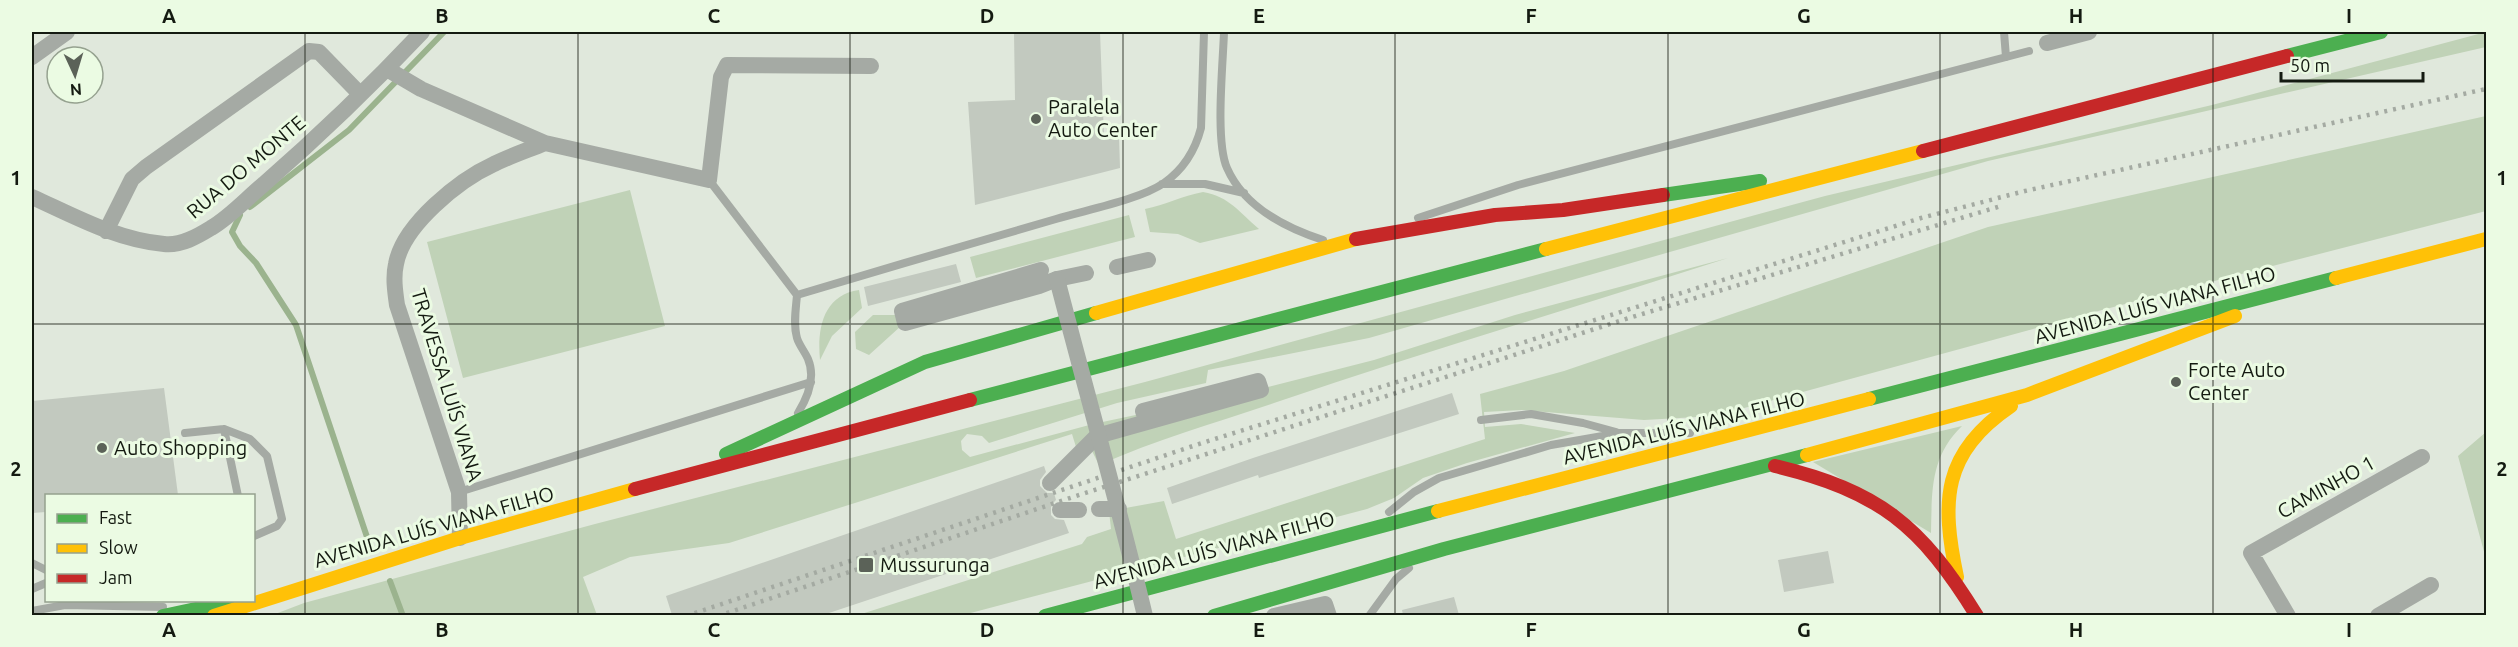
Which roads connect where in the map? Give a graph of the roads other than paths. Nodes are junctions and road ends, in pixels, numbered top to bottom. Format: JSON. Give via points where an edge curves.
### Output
{"nodes":[{"id":1,"x":67,"y":32,"type":"edge"},
{"id":2,"x":422,"y":32,"type":"edge"},
{"id":3,"x":1204,"y":32,"type":"edge"},
{"id":4,"x":1224,"y":32,"type":"edge"},
{"id":5,"x":2004,"y":32,"type":"edge"},
{"id":6,"x":2088,"y":32,"type":"edge"},
{"id":7,"x":2381,"y":32,"type":"edge"},
{"id":8,"x":2047,"y":43,"type":"dead end"},
{"id":9,"x":2029,"y":51,"type":"dead end"},
{"id":10,"x":32,"y":57,"type":"edge"},
{"id":11,"x":2006,"y":57,"type":"junction"},
{"id":12,"x":871,"y":66,"type":"dead end"},
{"id":13,"x":393,"y":73,"type":"junction"},
{"id":14,"x":359,"y":93,"type":"junction"},
{"id":15,"x":545,"y":143,"type":"junction"},
{"id":16,"x":1875,"y":165,"type":"junction"},
{"id":17,"x":709,"y":180,"type":"junction"},
{"id":18,"x":1162,"y":184,"type":"junction"},
{"id":19,"x":1244,"y":193,"type":"junction"},
{"id":20,"x":32,"y":197,"type":"edge"},
{"id":21,"x":106,"y":231,"type":"junction"},
{"id":22,"x":2487,"y":239,"type":"edge"},
{"id":23,"x":1341,"y":243,"type":"junction"},
{"id":24,"x":1148,"y":260,"type":"dead end"},
{"id":25,"x":1117,"y":267,"type":"dead end"},
{"id":26,"x":1041,"y":270,"type":"dead end"},
{"id":27,"x":1086,"y":273,"type":"dead end"},
{"id":28,"x":2333,"y":278,"type":"junction"},
{"id":29,"x":1057,"y":279,"type":"junction"},
{"id":30,"x":797,"y":295,"type":"junction"},
{"id":31,"x":811,"y":382,"type":"junction"},
{"id":32,"x":2027,"y":396,"type":"junction"},
{"id":33,"x":1219,"y":397,"type":"dead end"},
{"id":34,"x":1481,"y":420,"type":"dead end"},
{"id":35,"x":1583,"y":423,"type":"junction"},
{"id":36,"x":224,"y":429,"type":"junction"},
{"id":37,"x":783,"y":429,"type":"junction"},
{"id":38,"x":1620,"y":433,"type":"junction"},
{"id":39,"x":185,"y":434,"type":"dead end"},
{"id":40,"x":1737,"y":435,"type":"junction"},
{"id":41,"x":1097,"y":436,"type":"junction"},
{"id":42,"x":1584,"y":441,"type":"junction"},
{"id":43,"x":2422,"y":457,"type":"dead end"},
{"id":44,"x":1770,"y":465,"type":"junction"},
{"id":45,"x":666,"y":480,"type":"junction"},
{"id":46,"x":1050,"y":483,"type":"dead end"},
{"id":47,"x":459,"y":492,"type":"junction"},
{"id":48,"x":238,"y":494,"type":"edge"},
{"id":49,"x":1099,"y":509,"type":"dead end"},
{"id":50,"x":1119,"y":509,"type":"junction"},
{"id":51,"x":1060,"y":510,"type":"dead end"},
{"id":52,"x":1079,"y":510,"type":"dead end"},
{"id":53,"x":1368,"y":529,"type":"junction"},
{"id":54,"x":255,"y":536,"type":"edge"},
{"id":55,"x":460,"y":538,"type":"junction"},
{"id":56,"x":1444,"y":549,"type":"junction"},
{"id":57,"x":1958,"y":582,"type":"junction"},
{"id":58,"x":2431,"y":585,"type":"dead end"},
{"id":59,"x":290,"y":589,"type":"junction"},
{"id":60,"x":255,"y":597,"type":"edge"},
{"id":61,"x":255,"y":601,"type":"edge"},
{"id":62,"x":227,"y":602,"type":"edge"},
{"id":63,"x":252,"y":602,"type":"edge"},
{"id":64,"x":194,"y":609,"type":"junction"},
{"id":65,"x":32,"y":611,"type":"edge"},
{"id":66,"x":1316,"y":614,"type":"edge"},
{"id":67,"x":163,"y":615,"type":"edge"},
{"id":68,"x":214,"y":615,"type":"edge"},
{"id":69,"x":1046,"y":615,"type":"edge"},
{"id":70,"x":1145,"y":615,"type":"edge"},
{"id":71,"x":1214,"y":615,"type":"edge"},
{"id":72,"x":1274,"y":615,"type":"edge"},
{"id":73,"x":1369,"y":615,"type":"edge"},
{"id":74,"x":1977,"y":615,"type":"edge"},
{"id":75,"x":2288,"y":615,"type":"edge"},
{"id":76,"x":2378,"y":615,"type":"edge"}],
"edges":[{"from":1,"to":10,"type":"street"},
{"from":2,"to":13,"type":"street","name":"RUA DO MONTE"},
{"from":3,"to":18,"type":"lane","via":[[1201,128],[1181,169]]},
{"from":4,"to":19,"type":"lane","via":[[1221,131],[1227,168]]},
{"from":5,"to":11,"type":"lane"},
{"from":6,"to":8,"type":"street"},
{"from":7,"to":16,"type":"main road","name":"AVENIDA LUÍS VIANA FILHO"},
{"from":9,"to":11,"type":"lane"},
{"from":11,"to":23,"type":"lane","via":[[1518,185]]},
{"from":12,"to":17,"type":"street","via":[[727,65],[721,77]]},
{"from":13,"to":14,"type":"street","name":"RUA DO MONTE"},
{"from":13,"to":15,"type":"street"},
{"from":14,"to":21,"type":"street","name":"RUA DO MONTE","via":[[289,161],[214,227],[196,237],[165,244]]},
{"from":14,"to":21,"type":"street","via":[[319,52],[303,54],[132,179]]},
{"from":15,"to":17,"type":"street"},
{"from":15,"to":47,"type":"street","name":"TRAVESSA LUÍS VIANA","via":[[492,165],[450,193],[426,213],[403,244],[396,263],[397,305]]},
{"from":16,"to":23,"type":"main road","name":"AVENIDA LUÍS VIANA FILHO","via":[[1563,210],[1495,215]]},
{"from":16,"to":45,"type":"main road","name":"AVENIDA LUÍS VIANA FILHO"},
{"from":17,"to":30,"type":"lane"},
{"from":18,"to":19,"type":"lane","via":[[1205,184]]},
{"from":18,"to":30,"type":"lane"},
{"from":19,"to":23,"type":"lane","via":[[1259,209],[1280,222]]},
{"from":20,"to":21,"type":"street","name":"RUA DO MONTE"},
{"from":22,"to":28,"type":"main road","name":"AVENIDA LUÍS VIANA FILHO"},
{"from":23,"to":37,"type":"main road","name":"AVENIDA LUÍS VIANA FILHO","via":[[925,362]]},
{"from":24,"to":25,"type":"street"},
{"from":26,"to":29,"type":"street","via":[[902,311],[905,323]]},
{"from":27,"to":29,"type":"street"},
{"from":28,"to":32,"type":"main road","name":"AVENIDA LUÍS VIANA FILHO"},
{"from":28,"to":40,"type":"main road","name":"AVENIDA LUÍS VIANA FILHO"},
{"from":29,"to":41,"type":"street","bridge":true},
{"from":30,"to":31,"type":"lane","via":[[795,328],[810,367]]},
{"from":31,"to":37,"type":"lane","via":[[805,401]]},
{"from":31,"to":47,"type":"lane"},
{"from":32,"to":44,"type":"main road","name":"AVENIDA LUÍS VIANA FILHO"},
{"from":32,"to":57,"type":"main road","via":[[1992,417],[1971,437],[1957,464],[1948,496],[1948,533]]},
{"from":33,"to":41,"type":"street","via":[[1145,417],[1143,411],[1258,381],[1261,390]]},
{"from":34,"to":35,"type":"lane","via":[[1531,414]]},
{"from":35,"to":38,"type":"lane"},
{"from":35,"to":42,"type":"lane","via":[[1588,436]]},
{"from":36,"to":39,"type":"lane"},
{"from":36,"to":48,"type":"lane"},
{"from":36,"to":54,"type":"lane","via":[[250,439],[267,456],[282,519],[277,526]]},
{"from":37,"to":45,"type":"main road","name":"AVENIDA LUÍS VIANA FILHO"},
{"from":38,"to":40,"type":"lane"},
{"from":38,"to":42,"type":"lane"},
{"from":40,"to":53,"type":"main road","name":"AVENIDA LUÍS VIANA FILHO"},
{"from":41,"to":46,"type":"street"},
{"from":41,"to":50,"type":"street","bridge":true},
{"from":42,"to":53,"type":"lane","via":[[1551,445],[1439,478],[1414,492]]},
{"from":43,"to":75,"type":"street","name":"CAMINHO 1","via":[[2250,553]]},
{"from":44,"to":56,"type":"main road","name":"AVENIDA LUÍS VIANA FILHO"},
{"from":44,"to":57,"type":"main road","via":[[1831,480],[1871,499],[1908,524]]},
{"from":45,"to":55,"type":"main road","name":"AVENIDA LUÍS VIANA FILHO"},
{"from":47,"to":55,"type":"street","name":"TRAVESSA LUÍS VIANA"},
{"from":49,"to":50,"type":"street"},
{"from":50,"to":70,"type":"street","bridge":true},
{"from":51,"to":52,"type":"street"},
{"from":53,"to":69,"type":"main road","name":"AVENIDA LUÍS VIANA FILHO"},
{"from":55,"to":59,"type":"main road","name":"AVENIDA LUÍS VIANA FILHO"},
{"from":56,"to":71,"type":"main road","name":"AVENIDA LUÍS VIANA FILHO"},
{"from":56,"to":73,"type":"lane","via":[[1413,564],[1396,579]]},
{"from":57,"to":74,"type":"main road"},
{"from":58,"to":76,"type":"street"},
{"from":59,"to":60,"type":"main road"},
{"from":59,"to":61,"type":"main road","name":"AVENIDA LUÍS VIANA FILHO"},
{"from":62,"to":64,"type":"main road"},
{"from":63,"to":68,"type":"main road","name":"AVENIDA LUÍS VIANA FILHO"},
{"from":64,"to":65,"type":"lane","via":[[86,605]]},
{"from":64,"to":67,"type":"main road"},
{"from":66,"to":72,"type":"street","via":[[1325,604]]}]}
